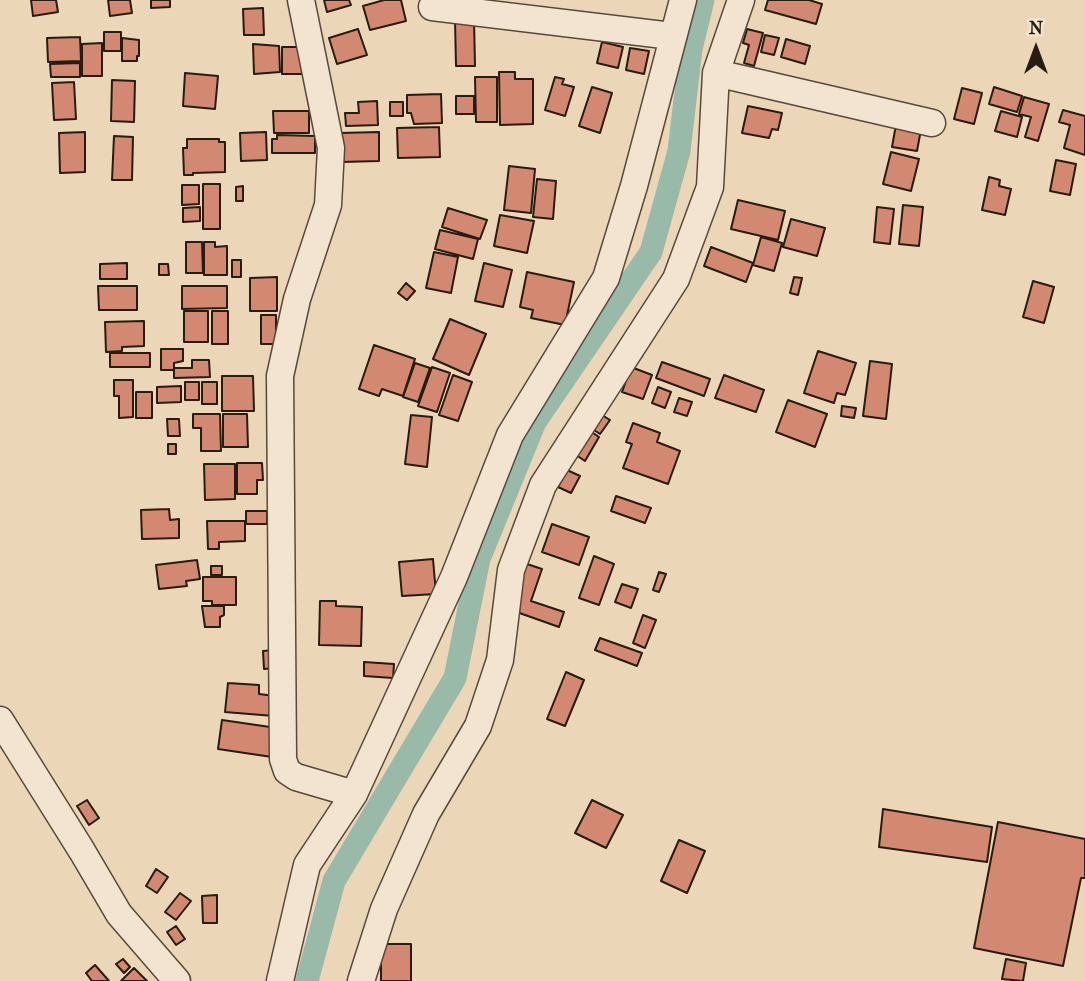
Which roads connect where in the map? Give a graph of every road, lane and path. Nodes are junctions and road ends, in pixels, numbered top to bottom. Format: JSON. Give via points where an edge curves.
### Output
{"nodes":[{"id":1,"x":301,"y":0,"type":"edge"},
{"id":2,"x":683,"y":0,"type":"edge"},
{"id":3,"x":741,"y":0,"type":"edge"},
{"id":4,"x":432,"y":7,"type":"dead end"},
{"id":5,"x":672,"y":36,"type":"junction"},
{"id":6,"x":716,"y":73,"type":"junction"},
{"id":7,"x":932,"y":123,"type":"dead end"},
{"id":8,"x":0,"y":720,"type":"edge"},
{"id":9,"x":354,"y":794,"type":"junction"},
{"id":10,"x":177,"y":981,"type":"edge"},
{"id":11,"x":280,"y":981,"type":"edge"},
{"id":12,"x":361,"y":981,"type":"edge"}],
"edges":[{"from":1,"to":9,"type":"street","via":[[331,148],[328,205],[297,299],[280,376],[283,759],[286,771],[296,777]]},
{"from":2,"to":5,"type":"street"},
{"from":3,"to":6,"type":"street"},
{"from":4,"to":5,"type":"street"},
{"from":5,"to":9,"type":"street","via":[[606,278],[510,435],[454,577]]},
{"from":6,"to":7,"type":"street"},
{"from":6,"to":12,"type":"street","via":[[710,187],[676,279],[543,485],[511,569],[500,660],[478,726],[426,814],[384,909]]},
{"from":8,"to":10,"type":"street","via":[[119,914]]},
{"from":9,"to":11,"type":"street","via":[[307,865]]}]}
